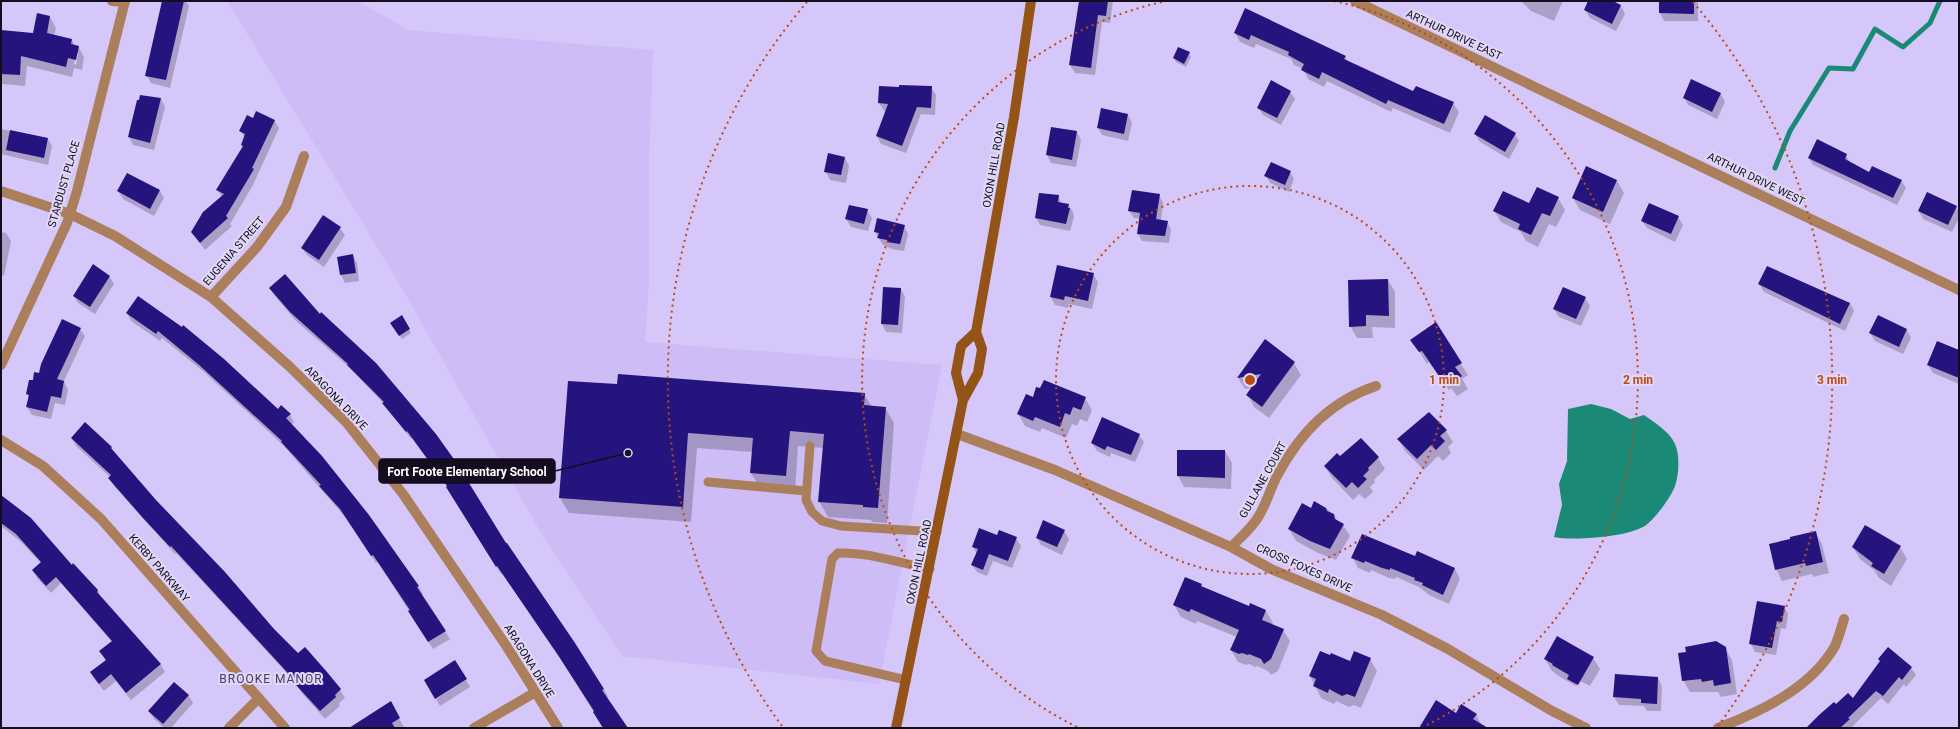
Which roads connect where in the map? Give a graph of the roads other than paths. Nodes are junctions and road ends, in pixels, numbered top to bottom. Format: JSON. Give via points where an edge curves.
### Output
{"nodes":[{"id":1,"x":112,"y":1,"type":"edge"},
{"id":2,"x":1031,"y":1,"type":"edge"},
{"id":3,"x":1355,"y":1,"type":"edge"},
{"id":4,"x":125,"y":2,"type":"edge"},
{"id":5,"x":1543,"y":90,"type":"joint"},
{"id":6,"x":304,"y":156,"type":"dead end"},
{"id":7,"x":1,"y":191,"type":"edge"},
{"id":8,"x":70,"y":214,"type":"junction"},
{"id":9,"x":1959,"y":290,"type":"edge"},
{"id":10,"x":211,"y":297,"type":"junction"},
{"id":11,"x":976,"y":332,"type":"junction"},
{"id":12,"x":1,"y":364,"type":"edge"},
{"id":13,"x":1376,"y":386,"type":"dead end"},
{"id":14,"x":963,"y":400,"type":"junction"},
{"id":15,"x":957,"y":434,"type":"junction"},
{"id":16,"x":1,"y":440,"type":"edge"},
{"id":17,"x":810,"y":446,"type":"dead end"},
{"id":18,"x":708,"y":482,"type":"dead end"},
{"id":19,"x":806,"y":491,"type":"junction"},
{"id":20,"x":937,"y":532,"type":"junction"},
{"id":21,"x":1231,"y":547,"type":"junction"},
{"id":22,"x":930,"y":569,"type":"junction"},
{"id":23,"x":1844,"y":619,"type":"dead end"},
{"id":24,"x":906,"y":680,"type":"junction"},
{"id":25,"x":534,"y":692,"type":"junction"},
{"id":26,"x":259,"y":698,"type":"junction"},
{"id":27,"x":229,"y":728,"type":"edge"},
{"id":28,"x":285,"y":728,"type":"edge"},
{"id":29,"x":474,"y":728,"type":"edge"},
{"id":30,"x":558,"y":728,"type":"edge"},
{"id":31,"x":896,"y":728,"type":"edge"},
{"id":32,"x":1586,"y":728,"type":"edge"},
{"id":33,"x":1718,"y":728,"type":"edge"}],
"edges":[{"from":1,"to":4,"type":"street"},
{"from":2,"to":11,"type":"main road","name":"OXON HILL ROAD","via":[[1014,117]]},
{"from":3,"to":5,"type":"street","name":"ARTHUR DRIVE EAST"},
{"from":4,"to":8,"type":"street","name":"STARDUST PLACE"},
{"from":5,"to":9,"type":"street","name":"ARTHUR DRIVE WEST"},
{"from":6,"to":10,"type":"street","name":"EUGENIA STREET","via":[[286,207],[256,247]]},
{"from":7,"to":8,"type":"street","name":"ARAGONA DRIVE"},
{"from":8,"to":10,"type":"street","name":"ARAGONA DRIVE","via":[[115,236]]},
{"from":8,"to":12,"type":"street","name":"STARDUST PLACE"},
{"from":10,"to":25,"type":"street","name":"ARAGONA DRIVE","via":[[289,366],[346,422],[403,494],[505,644]]},
{"from":11,"to":14,"type":"main road","name":"OXON HILL ROAD","via":[[982,349],[978,373]]},
{"from":11,"to":14,"type":"main road","name":"OXON HILL ROAD","via":[[961,346],[956,373]]},
{"from":13,"to":21,"type":"street","name":"GULLANE COURT","via":[[1340,402],[1306,434],[1290,452],[1255,522]]},
{"from":14,"to":15,"type":"main road","name":"OXON HILL ROAD"},
{"from":15,"to":20,"type":"main road","name":"OXON HILL ROAD"},
{"from":15,"to":21,"type":"street","name":"CROSS FOXES DRIVE","via":[[1055,470]]},
{"from":16,"to":26,"type":"street","name":"KERBY PARKWAY","via":[[43,466],[101,519]]},
{"from":17,"to":19,"type":"lane"},
{"from":18,"to":19,"type":"lane"},
{"from":19,"to":20,"type":"lane","via":[[806,500],[812,512],[830,524]]},
{"from":20,"to":22,"type":"main road","name":"OXON HILL ROAD"},
{"from":21,"to":32,"type":"street","name":"CROSS FOXES DRIVE","via":[[1271,569],[1406,626]]},
{"from":22,"to":24,"type":"main road","name":"OXON HILL ROAD"},
{"from":22,"to":24,"type":"lane","via":[[856,552],[838,553],[832,559],[816,650],[825,661]]},
{"from":23,"to":33,"type":"street","via":[[1834,647],[1806,679],[1789,693],[1763,708]]},
{"from":24,"to":31,"type":"main road","name":"OXON HILL ROAD"},
{"from":25,"to":29,"type":"street"},
{"from":25,"to":30,"type":"street","name":"ARAGONA DRIVE"},
{"from":26,"to":27,"type":"street"},
{"from":26,"to":28,"type":"street","name":"KERBY PARKWAY"}]}
